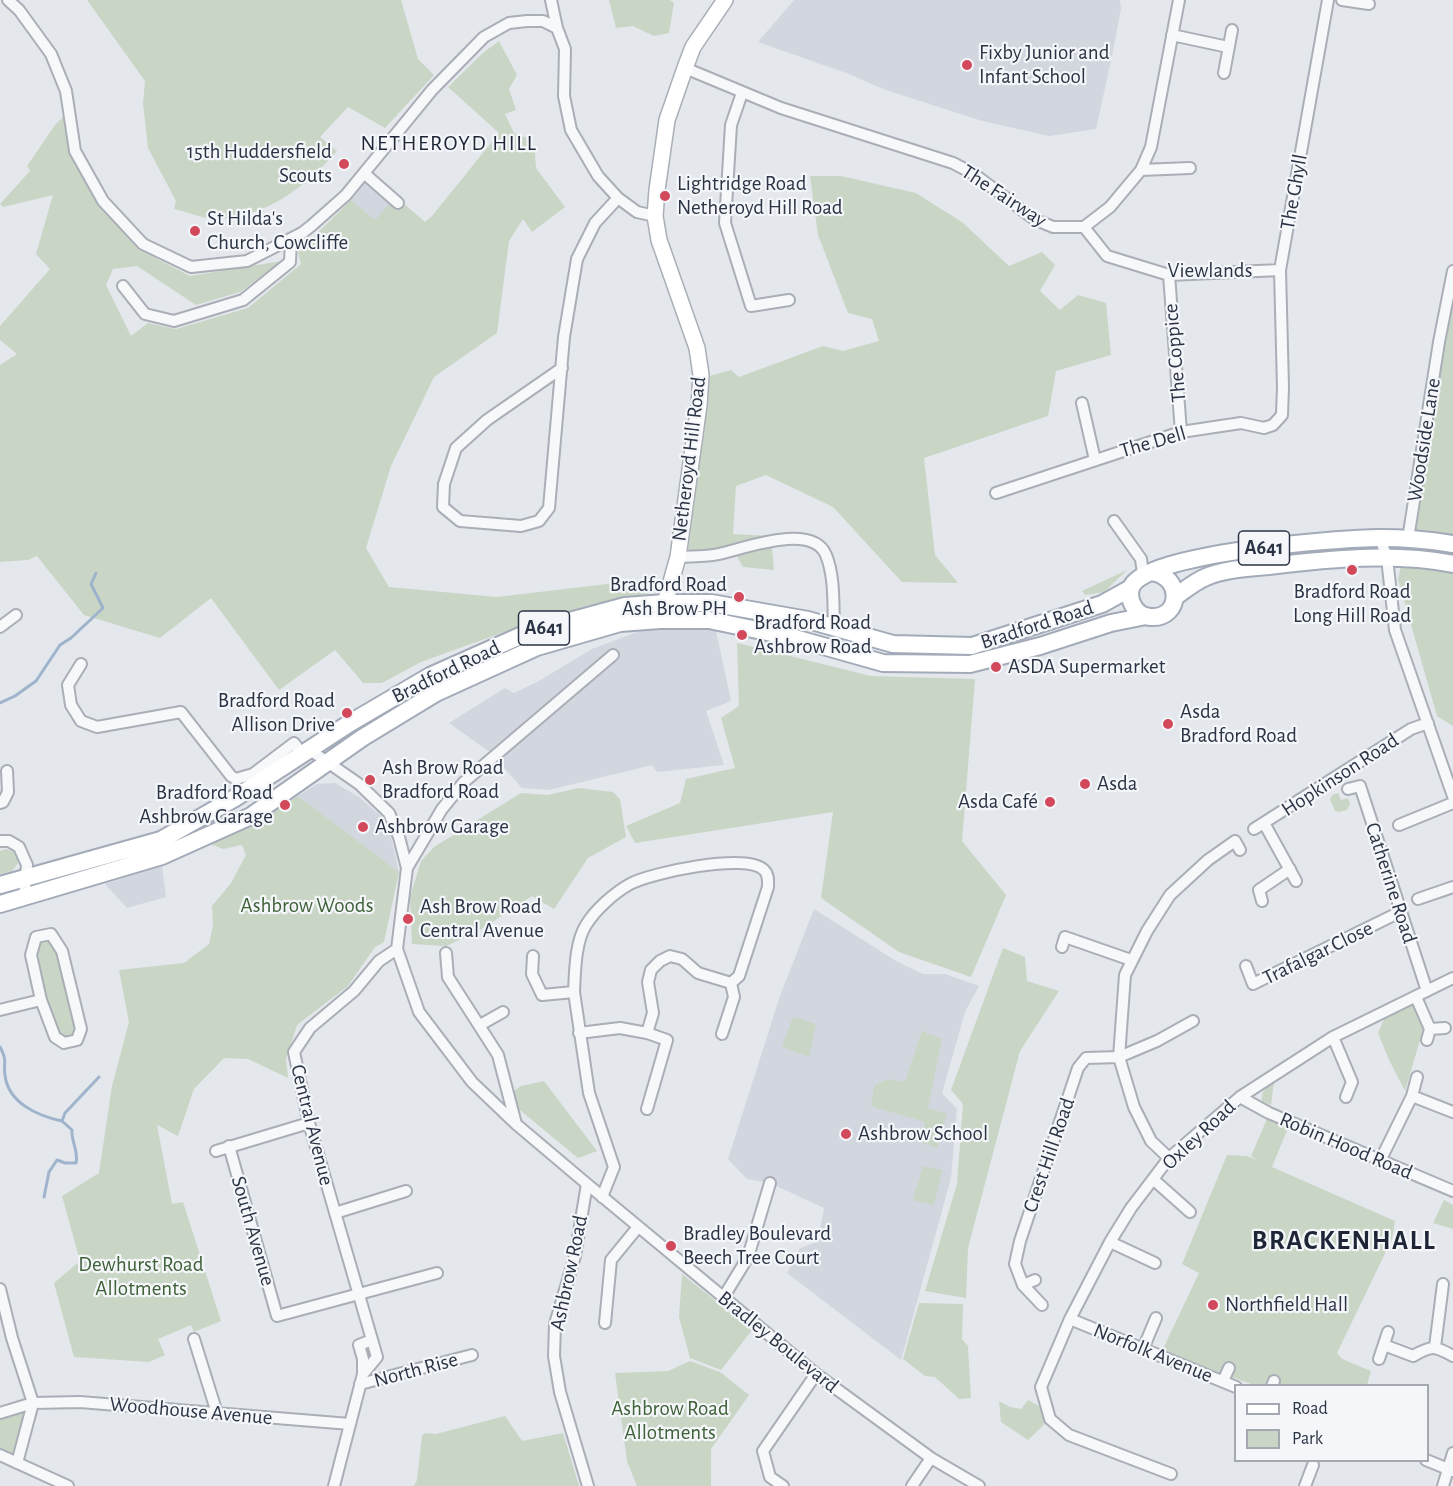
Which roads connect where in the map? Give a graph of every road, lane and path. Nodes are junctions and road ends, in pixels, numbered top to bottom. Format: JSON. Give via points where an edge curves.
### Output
{"nodes":[{"id":1,"x":8,"y":0,"type":"edge"},
{"id":2,"x":551,"y":0,"type":"edge"},
{"id":3,"x":725,"y":0,"type":"edge"},
{"id":4,"x":1179,"y":0,"type":"edge"},
{"id":5,"x":1328,"y":0,"type":"edge"},
{"id":6,"x":1342,"y":0,"type":"edge"},
{"id":7,"x":1369,"y":6,"type":"edge"},
{"id":8,"x":557,"y":28,"type":"junction"},
{"id":9,"x":1232,"y":30,"type":"dead end"},
{"id":10,"x":1172,"y":36,"type":"junction"},
{"id":11,"x":1228,"y":47,"type":"junction"},
{"id":12,"x":685,"y":68,"type":"junction"},
{"id":13,"x":1224,"y":73,"type":"dead end"},
{"id":14,"x":742,"y":93,"type":"junction"},
{"id":15,"x":1190,"y":168,"type":"dead end"},
{"id":16,"x":1141,"y":170,"type":"junction"},
{"id":17,"x":364,"y":174,"type":"junction"},
{"id":18,"x":618,"y":198,"type":"junction"},
{"id":19,"x":398,"y":203,"type":"dead end"},
{"id":20,"x":655,"y":216,"type":"junction"},
{"id":21,"x":1084,"y":227,"type":"junction"},
{"id":22,"x":291,"y":239,"type":"junction"},
{"id":23,"x":1280,"y":270,"type":"junction"},
{"id":24,"x":1453,"y":271,"type":"edge"},
{"id":25,"x":1169,"y":275,"type":"junction"},
{"id":26,"x":123,"y":286,"type":"dead end"},
{"id":27,"x":789,"y":300,"type":"dead end"},
{"id":28,"x":562,"y":368,"type":"junction"},
{"id":29,"x":1283,"y":387,"type":"joint"},
{"id":30,"x":1082,"y":403,"type":"dead end"},
{"id":31,"x":1181,"y":432,"type":"junction"},
{"id":32,"x":1095,"y":460,"type":"junction"},
{"id":33,"x":996,"y":493,"type":"dead end"},
{"id":34,"x":1114,"y":521,"type":"dead end"},
{"id":35,"x":1380,"y":538,"type":"junction"},
{"id":36,"x":1408,"y":539,"type":"junction"},
{"id":37,"x":1453,"y":544,"type":"edge"},
{"id":38,"x":678,"y":557,"type":"junction"},
{"id":39,"x":1387,"y":558,"type":"junction"},
{"id":40,"x":1453,"y":564,"type":"edge"},
{"id":41,"x":1147,"y":573,"type":"junction"},
{"id":42,"x":1131,"y":588,"type":"junction"},
{"id":43,"x":1175,"y":597,"type":"junction"},
{"id":44,"x":665,"y":603,"type":"junction"},
{"id":45,"x":710,"y":611,"type":"junction"},
{"id":46,"x":16,"y":615,"type":"dead end"},
{"id":47,"x":1146,"y":616,"type":"junction"},
{"id":48,"x":660,"y":620,"type":"junction"},
{"id":49,"x":0,"y":627,"type":"edge"},
{"id":50,"x":834,"y":628,"type":"junction"},
{"id":51,"x":613,"y":655,"type":"dead end"},
{"id":52,"x":81,"y":664,"type":"dead end"},
{"id":53,"x":1428,"y":723,"type":"junction"},
{"id":54,"x":306,"y":752,"type":"junction"},
{"id":55,"x":327,"y":763,"type":"junction"},
{"id":56,"x":7,"y":771,"type":"dead end"},
{"id":57,"x":236,"y":779,"type":"junction"},
{"id":58,"x":1348,"y":789,"type":"dead end"},
{"id":59,"x":1453,"y":796,"type":"edge"},
{"id":60,"x":235,"y":798,"type":"junction"},
{"id":61,"x":0,"y":803,"type":"edge"},
{"id":62,"x":1453,"y":804,"type":"edge"},
{"id":63,"x":1399,"y":825,"type":"dead end"},
{"id":64,"x":0,"y":841,"type":"edge"},
{"id":65,"x":1240,"y":850,"type":"dead end"},
{"id":66,"x":407,"y":868,"type":"junction"},
{"id":67,"x":1290,"y":869,"type":"junction"},
{"id":68,"x":27,"y":878,"type":"junction"},
{"id":69,"x":1296,"y":881,"type":"dead end"},
{"id":70,"x":0,"y":885,"type":"edge"},
{"id":71,"x":1453,"y":886,"type":"edge"},
{"id":72,"x":24,"y":897,"type":"junction"},
{"id":73,"x":1418,"y":899,"type":"dead end"},
{"id":74,"x":1262,"y":902,"type":"dead end"},
{"id":75,"x":0,"y":904,"type":"edge"},
{"id":76,"x":1400,"y":912,"type":"junction"},
{"id":77,"x":1065,"y":937,"type":"dead end"},
{"id":78,"x":397,"y":948,"type":"junction"},
{"id":79,"x":446,"y":953,"type":"dead end"},
{"id":80,"x":533,"y":956,"type":"dead end"},
{"id":81,"x":1131,"y":960,"type":"junction"},
{"id":82,"x":1246,"y":966,"type":"dead end"},
{"id":83,"x":1453,"y":978,"type":"edge"},
{"id":84,"x":731,"y":983,"type":"junction"},
{"id":85,"x":1427,"y":991,"type":"junction"},
{"id":86,"x":574,"y":992,"type":"junction"},
{"id":87,"x":1416,"y":997,"type":"junction"},
{"id":88,"x":41,"y":1000,"type":"junction"},
{"id":89,"x":0,"y":1010,"type":"edge"},
{"id":90,"x":503,"y":1012,"type":"dead end"},
{"id":91,"x":480,"y":1025,"type":"junction"},
{"id":92,"x":1188,"y":1028,"type":"dead end"},
{"id":93,"x":1445,"y":1028,"type":"dead end"},
{"id":94,"x":579,"y":1033,"type":"junction"},
{"id":95,"x":647,"y":1033,"type":"junction"},
{"id":96,"x":722,"y":1034,"type":"dead end"},
{"id":97,"x":1333,"y":1037,"type":"junction"},
{"id":98,"x":1119,"y":1057,"type":"junction"},
{"id":99,"x":1417,"y":1077,"type":"dead end"},
{"id":100,"x":1412,"y":1096,"type":"junction"},
{"id":101,"x":1240,"y":1097,"type":"junction"},
{"id":102,"x":1347,"y":1097,"type":"dead end"},
{"id":103,"x":646,"y":1109,"type":"dead end"},
{"id":104,"x":1453,"y":1112,"type":"edge"},
{"id":105,"x":309,"y":1123,"type":"junction"},
{"id":106,"x":516,"y":1124,"type":"junction"},
{"id":107,"x":229,"y":1146,"type":"junction"},
{"id":108,"x":216,"y":1151,"type":"dead end"},
{"id":109,"x":1169,"y":1158,"type":"junction"},
{"id":110,"x":1380,"y":1161,"type":"junction"},
{"id":111,"x":1154,"y":1180,"type":"junction"},
{"id":112,"x":770,"y":1183,"type":"dead end"},
{"id":113,"x":587,"y":1184,"type":"junction"},
{"id":114,"x":406,"y":1191,"type":"dead end"},
{"id":115,"x":1453,"y":1191,"type":"edge"},
{"id":116,"x":602,"y":1197,"type":"junction"},
{"id":117,"x":1191,"y":1212,"type":"dead end"},
{"id":118,"x":335,"y":1213,"type":"junction"},
{"id":119,"x":638,"y":1227,"type":"junction"},
{"id":120,"x":1110,"y":1242,"type":"junction"},
{"id":121,"x":1155,"y":1263,"type":"dead end"},
{"id":122,"x":437,"y":1273,"type":"dead end"},
{"id":123,"x":1035,"y":1280,"type":"dead end"},
{"id":124,"x":1443,"y":1284,"type":"dead end"},
{"id":125,"x":1023,"y":1285,"type":"junction"},
{"id":126,"x":0,"y":1288,"type":"edge"},
{"id":127,"x":359,"y":1293,"type":"junction"},
{"id":128,"x":723,"y":1298,"type":"junction"},
{"id":129,"x":1042,"y":1305,"type":"dead end"},
{"id":130,"x":1070,"y":1318,"type":"junction"},
{"id":131,"x":605,"y":1323,"type":"dead end"},
{"id":132,"x":1156,"y":1326,"type":"dead end"},
{"id":133,"x":1388,"y":1332,"type":"dead end"},
{"id":134,"x":194,"y":1339,"type":"dead end"},
{"id":135,"x":372,"y":1340,"type":"junction"},
{"id":136,"x":1383,"y":1345,"type":"junction"},
{"id":137,"x":1435,"y":1347,"type":"junction"},
{"id":138,"x":1143,"y":1349,"type":"junction"},
{"id":139,"x":472,"y":1355,"type":"dead end"},
{"id":140,"x":1453,"y":1356,"type":"edge"},
{"id":141,"x":377,"y":1357,"type":"junction"},
{"id":142,"x":1379,"y":1359,"type":"dead end"},
{"id":143,"x":1229,"y":1368,"type":"dead end"},
{"id":144,"x":816,"y":1374,"type":"junction"},
{"id":145,"x":383,"y":1378,"type":"junction"},
{"id":146,"x":362,"y":1379,"type":"junction"},
{"id":147,"x":1223,"y":1382,"type":"junction"},
{"id":148,"x":1234,"y":1386,"type":"edge"},
{"id":149,"x":33,"y":1403,"type":"junction"},
{"id":150,"x":0,"y":1413,"type":"edge"},
{"id":151,"x":217,"y":1413,"type":"junction"},
{"id":152,"x":350,"y":1424,"type":"junction"},
{"id":153,"x":1453,"y":1453,"type":"edge"},
{"id":154,"x":0,"y":1455,"type":"edge"},
{"id":155,"x":931,"y":1458,"type":"junction"},
{"id":156,"x":1429,"y":1462,"type":"edge"},
{"id":157,"x":18,"y":1463,"type":"junction"},
{"id":158,"x":1313,"y":1465,"type":"dead end"},
{"id":159,"x":1451,"y":1470,"type":"edge"},
{"id":160,"x":1171,"y":1474,"type":"dead end"},
{"id":161,"x":68,"y":1486,"type":"edge"},
{"id":162,"x":334,"y":1486,"type":"edge"},
{"id":163,"x":588,"y":1486,"type":"edge"},
{"id":164,"x":783,"y":1486,"type":"edge"},
{"id":165,"x":912,"y":1486,"type":"edge"},
{"id":166,"x":979,"y":1486,"type":"edge"},
{"id":167,"x":1305,"y":1486,"type":"edge"},
{"id":168,"x":1443,"y":1486,"type":"edge"}],
"edges":[{"from":1,"to":22,"type":"street","via":[[51,54],[66,91],[75,151],[103,201],[144,244],[191,267],[247,261]]},
{"from":2,"to":8,"type":"street"},
{"from":3,"to":12,"type":"street","via":[[693,47]]},
{"from":4,"to":10,"type":"street"},
{"from":5,"to":23,"type":"street","name":"The Ghyll"},
{"from":6,"to":7,"type":"street"},
{"from":8,"to":17,"type":"street","via":[[543,21],[509,23],[483,37],[432,90]]},
{"from":8,"to":18,"type":"street","via":[[565,48],[564,96],[572,130],[598,176]]},
{"from":9,"to":11,"type":"street"},
{"from":10,"to":11,"type":"street"},
{"from":10,"to":16,"type":"street","via":[[1151,147]]},
{"from":11,"to":13,"type":"street"},
{"from":12,"to":14,"type":"street","name":"The Fairway"},
{"from":12,"to":20,"type":"street","via":[[667,120]]},
{"from":14,"to":21,"type":"street","name":"The Fairway","via":[[953,163],[1034,219],[1053,227]]},
{"from":14,"to":27,"type":"street","via":[[731,124],[725,223],[751,306]]},
{"from":15,"to":16,"type":"street"},
{"from":16,"to":21,"type":"street","via":[[1110,207]]},
{"from":17,"to":19,"type":"street"},
{"from":17,"to":22,"type":"street","via":[[346,195]]},
{"from":18,"to":20,"type":"street","via":[[637,212]]},
{"from":18,"to":28,"type":"street","via":[[595,223],[577,259]]},
{"from":20,"to":38,"type":"street","name":"Netheroyd Hill Road","via":[[668,269],[697,348],[701,375]]},
{"from":21,"to":25,"type":"street","name":"Viewlands","via":[[1107,256]]},
{"from":22,"to":26,"type":"street","via":[[290,262],[243,300],[174,321],[145,315]]},
{"from":23,"to":25,"type":"street","name":"Viewlands"},
{"from":23,"to":29,"type":"street","name":"The Ghyll"},
{"from":24,"to":36,"type":"street","name":"Woodside Lane"},
{"from":25,"to":31,"type":"street","name":"The Coppice"},
{"from":28,"to":28,"type":"street","via":[[549,508],[539,521],[521,526],[460,521],[443,507],[444,484],[456,448],[487,420]]},
{"from":29,"to":31,"type":"street","name":"The Dell","via":[[1282,415],[1273,425],[1264,428],[1241,423]]},
{"from":30,"to":32,"type":"street"},
{"from":31,"to":32,"type":"street","name":"The Dell"},
{"from":32,"to":33,"type":"street","name":"The Dell"},
{"from":34,"to":41,"type":"street"},
{"from":35,"to":36,"type":"main road","name":"Bradford Road","number":"A641"},
{"from":35,"to":39,"type":"street"},
{"from":35,"to":41,"type":"main road","name":"Bradford Road","number":"A641","via":[[1224,552]]},
{"from":36,"to":37,"type":"main road","name":"Bradford Road","number":"A641"},
{"from":38,"to":44,"type":"street","name":"Netheroyd Hill Road"},
{"from":38,"to":50,"type":"street","via":[[716,555],[777,539],[815,544],[826,555],[831,575]]},
{"from":39,"to":40,"type":"main road","name":"Bradford Road","number":"A641"},
{"from":39,"to":43,"type":"main road","name":"Bradford Road","number":"A641","via":[[1303,562],[1221,572],[1195,582]]},
{"from":39,"to":53,"type":"street","via":[[1395,630]]},
{"from":41,"to":42,"type":"main road","name":"Bradford Road"},
{"from":41,"to":43,"type":"main road","via":[[1166,576]]},
{"from":42,"to":47,"type":"main road","via":[[1131,602]]},
{"from":42,"to":50,"type":"main road","name":"Bradford Road","number":"A641","via":[[1102,604],[972,646],[893,644]]},
{"from":43,"to":47,"type":"main road","name":"Bradford Road","via":[[1164,614]]},
{"from":44,"to":45,"type":"main road","name":"Bradford Road","number":"A641"},
{"from":44,"to":48,"type":"street","name":"Netheroyd Hill Road"},
{"from":44,"to":54,"type":"main road","name":"Bradford Road","number":"A641","via":[[625,606],[529,632],[430,676]]},
{"from":45,"to":47,"type":"main road","name":"Bradford Road","number":"A641","via":[[883,663],[970,664]]},
{"from":45,"to":48,"type":"main road","name":"Bradford Road","number":"A641"},
{"from":45,"to":50,"type":"main road","name":"Bradford Road","number":"A641","via":[[807,620]]},
{"from":46,"to":49,"type":"street"},
{"from":48,"to":55,"type":"main road","name":"Bradford Road","number":"A641","via":[[620,623],[537,647],[436,693]]},
{"from":51,"to":66,"type":"street","via":[[464,782],[442,809]]},
{"from":52,"to":57,"type":"street","via":[[68,685],[71,705],[81,721],[97,727],[181,712]]},
{"from":53,"to":59,"type":"street"},
{"from":53,"to":67,"type":"street","name":"Hopkinson Road","via":[[1411,729],[1259,826]]},
{"from":54,"to":55,"type":"street"},
{"from":54,"to":57,"type":"street","via":[[294,743],[253,774]]},
{"from":54,"to":60,"type":"main road","name":"Bradford Road","number":"A641"},
{"from":55,"to":66,"type":"street","via":[[359,784],[389,813]]},
{"from":55,"to":72,"type":"main road","number":"A641","via":[[251,816],[162,856]]},
{"from":56,"to":61,"type":"street","via":[[8,792]]},
{"from":57,"to":60,"type":"street"},
{"from":58,"to":76,"type":"street","name":"Catherine Road","via":[[1360,786]]},
{"from":60,"to":68,"type":"main road","name":"Bradford Road","number":"A641","via":[[161,840]]},
{"from":62,"to":63,"type":"street","via":[[1408,816]]},
{"from":64,"to":68,"type":"street","via":[[20,847]]},
{"from":65,"to":81,"type":"street","via":[[1235,841],[1170,895]]},
{"from":66,"to":78,"type":"street"},
{"from":67,"to":69,"type":"street"},
{"from":67,"to":74,"type":"street","via":[[1259,890]]},
{"from":68,"to":70,"type":"main road","name":"Bradford Road","number":"A641"},
{"from":68,"to":72,"type":"street"},
{"from":71,"to":73,"type":"street"},
{"from":72,"to":75,"type":"main road","number":"A641"},
{"from":76,"to":82,"type":"street","name":"Trafalgar Close","via":[[1253,984]]},
{"from":76,"to":85,"type":"street","name":"Catherine Road"},
{"from":77,"to":81,"type":"street"},
{"from":78,"to":105,"type":"street","name":"Central Avenue","via":[[379,960],[354,991],[310,1028],[294,1052]]},
{"from":78,"to":106,"type":"street","via":[[419,1012],[472,1082]]},
{"from":79,"to":91,"type":"street","via":[[448,977]]},
{"from":80,"to":86,"type":"street","via":[[532,974],[542,995]]},
{"from":81,"to":98,"type":"street","via":[[1125,975]]},
{"from":83,"to":85,"type":"street","name":"Oxley Road"},
{"from":84,"to":86,"type":"street","via":[[739,976],[768,878],[764,869],[755,866],[702,865],[661,872],[629,884],[607,901],[585,926],[575,961]]},
{"from":84,"to":95,"type":"street","via":[[698,973],[682,959],[670,956],[660,961],[651,970],[648,982],[652,1013]]},
{"from":84,"to":96,"type":"street","via":[[734,997]]},
{"from":85,"to":87,"type":"street","name":"Oxley Road"},
{"from":86,"to":94,"type":"street"},
{"from":87,"to":93,"type":"street","via":[[1428,1034]]},
{"from":87,"to":97,"type":"street","name":"Oxley Road"},
{"from":88,"to":88,"type":"street","via":[[31,955],[36,937],[51,934],[62,951],[77,1009],[81,1029],[77,1040],[64,1043],[55,1036]]},
{"from":88,"to":89,"type":"street"},
{"from":90,"to":91,"type":"street"},
{"from":91,"to":106,"type":"street","via":[[498,1055]]},
{"from":92,"to":98,"type":"street"},
{"from":94,"to":95,"type":"street","via":[[620,1028]]},
{"from":94,"to":116,"type":"street","via":[[589,1093],[614,1167]]},
{"from":95,"to":103,"type":"street","via":[[667,1040]]},
{"from":97,"to":101,"type":"street","name":"Oxley Road"},
{"from":97,"to":102,"type":"street","via":[[1352,1082]]},
{"from":98,"to":109,"type":"street","via":[[1134,1107],[1151,1141]]},
{"from":98,"to":125,"type":"street","name":"Crest Hill Road","via":[[1086,1058],[1078,1068],[1020,1241],[1015,1264]]},
{"from":99,"to":100,"type":"street"},
{"from":100,"to":104,"type":"street"},
{"from":100,"to":110,"type":"street"},
{"from":101,"to":109,"type":"street","name":"Oxley Road"},
{"from":101,"to":110,"type":"street","name":"Robin Hood Road"},
{"from":105,"to":107,"type":"street"},
{"from":105,"to":118,"type":"street","name":"Central Avenue"},
{"from":106,"to":113,"type":"street"},
{"from":107,"to":108,"type":"street"},
{"from":107,"to":127,"type":"street","name":"South Avenue","via":[[277,1316]]},
{"from":109,"to":111,"type":"street","name":"Oxley Road"},
{"from":110,"to":115,"type":"street","name":"Robin Hood Road"},
{"from":111,"to":117,"type":"street"},
{"from":111,"to":120,"type":"street","name":"Oxley Road"},
{"from":112,"to":128,"type":"street","via":[[748,1257]]},
{"from":113,"to":116,"type":"street","name":"Bradley Boulevard"},
{"from":113,"to":163,"type":"street","name":"Ashbrow Road","via":[[575,1256],[555,1324],[554,1356],[560,1392]]},
{"from":114,"to":118,"type":"street"},
{"from":116,"to":119,"type":"street","name":"Bradley Boulevard"},
{"from":118,"to":127,"type":"street","name":"Central Avenue"},
{"from":119,"to":128,"type":"street","name":"Bradley Boulevard"},
{"from":119,"to":131,"type":"street","via":[[611,1260]]},
{"from":120,"to":121,"type":"street"},
{"from":120,"to":130,"type":"street","name":"Oxley Road"},
{"from":122,"to":127,"type":"street"},
{"from":123,"to":125,"type":"street"},
{"from":124,"to":137,"type":"street"},
{"from":125,"to":129,"type":"street"},
{"from":126,"to":149,"type":"street"},
{"from":127,"to":135,"type":"street","name":"Central Avenue"},
{"from":128,"to":144,"type":"street","name":"Bradley Boulevard"},
{"from":130,"to":138,"type":"street","name":"Norfolk Avenue"},
{"from":130,"to":160,"type":"street","name":"Oxley Road","via":[[1041,1387],[1050,1419],[1069,1436]]},
{"from":132,"to":138,"type":"street"},
{"from":133,"to":136,"type":"street"},
{"from":134,"to":151,"type":"street"},
{"from":135,"to":141,"type":"street","name":"Central Avenue"},
{"from":135,"to":146,"type":"street","via":[[359,1345]]},
{"from":136,"to":137,"type":"street","via":[[1413,1356]]},
{"from":136,"to":142,"type":"street"},
{"from":137,"to":140,"type":"street"},
{"from":138,"to":147,"type":"street","name":"Norfolk Avenue"},
{"from":139,"to":145,"type":"street","name":"North Rise"},
{"from":141,"to":145,"type":"street","name":"Central Avenue"},
{"from":141,"to":146,"type":"street"},
{"from":143,"to":147,"type":"street"},
{"from":144,"to":155,"type":"street","name":"Bradley Boulevard"},
{"from":144,"to":164,"type":"street","via":[[763,1451],[770,1477]]},
{"from":145,"to":146,"type":"street","name":"North Rise"},
{"from":146,"to":152,"type":"street"},
{"from":147,"to":148,"type":"street","name":"Norfolk Avenue"},
{"from":149,"to":150,"type":"street","name":"Woodhouse Avenue"},
{"from":149,"to":151,"type":"street","name":"Woodhouse Avenue","via":[[80,1402]]},
{"from":149,"to":157,"type":"street"},
{"from":151,"to":152,"type":"street","name":"Woodhouse Avenue"},
{"from":152,"to":162,"type":"street"},
{"from":153,"to":159,"type":"street"},
{"from":154,"to":157,"type":"street"},
{"from":155,"to":165,"type":"street"},
{"from":155,"to":166,"type":"street","name":"Bradley Boulevard"},
{"from":156,"to":159,"type":"street"},
{"from":157,"to":161,"type":"street"},
{"from":158,"to":167,"type":"street"},
{"from":159,"to":168,"type":"street"}]}
